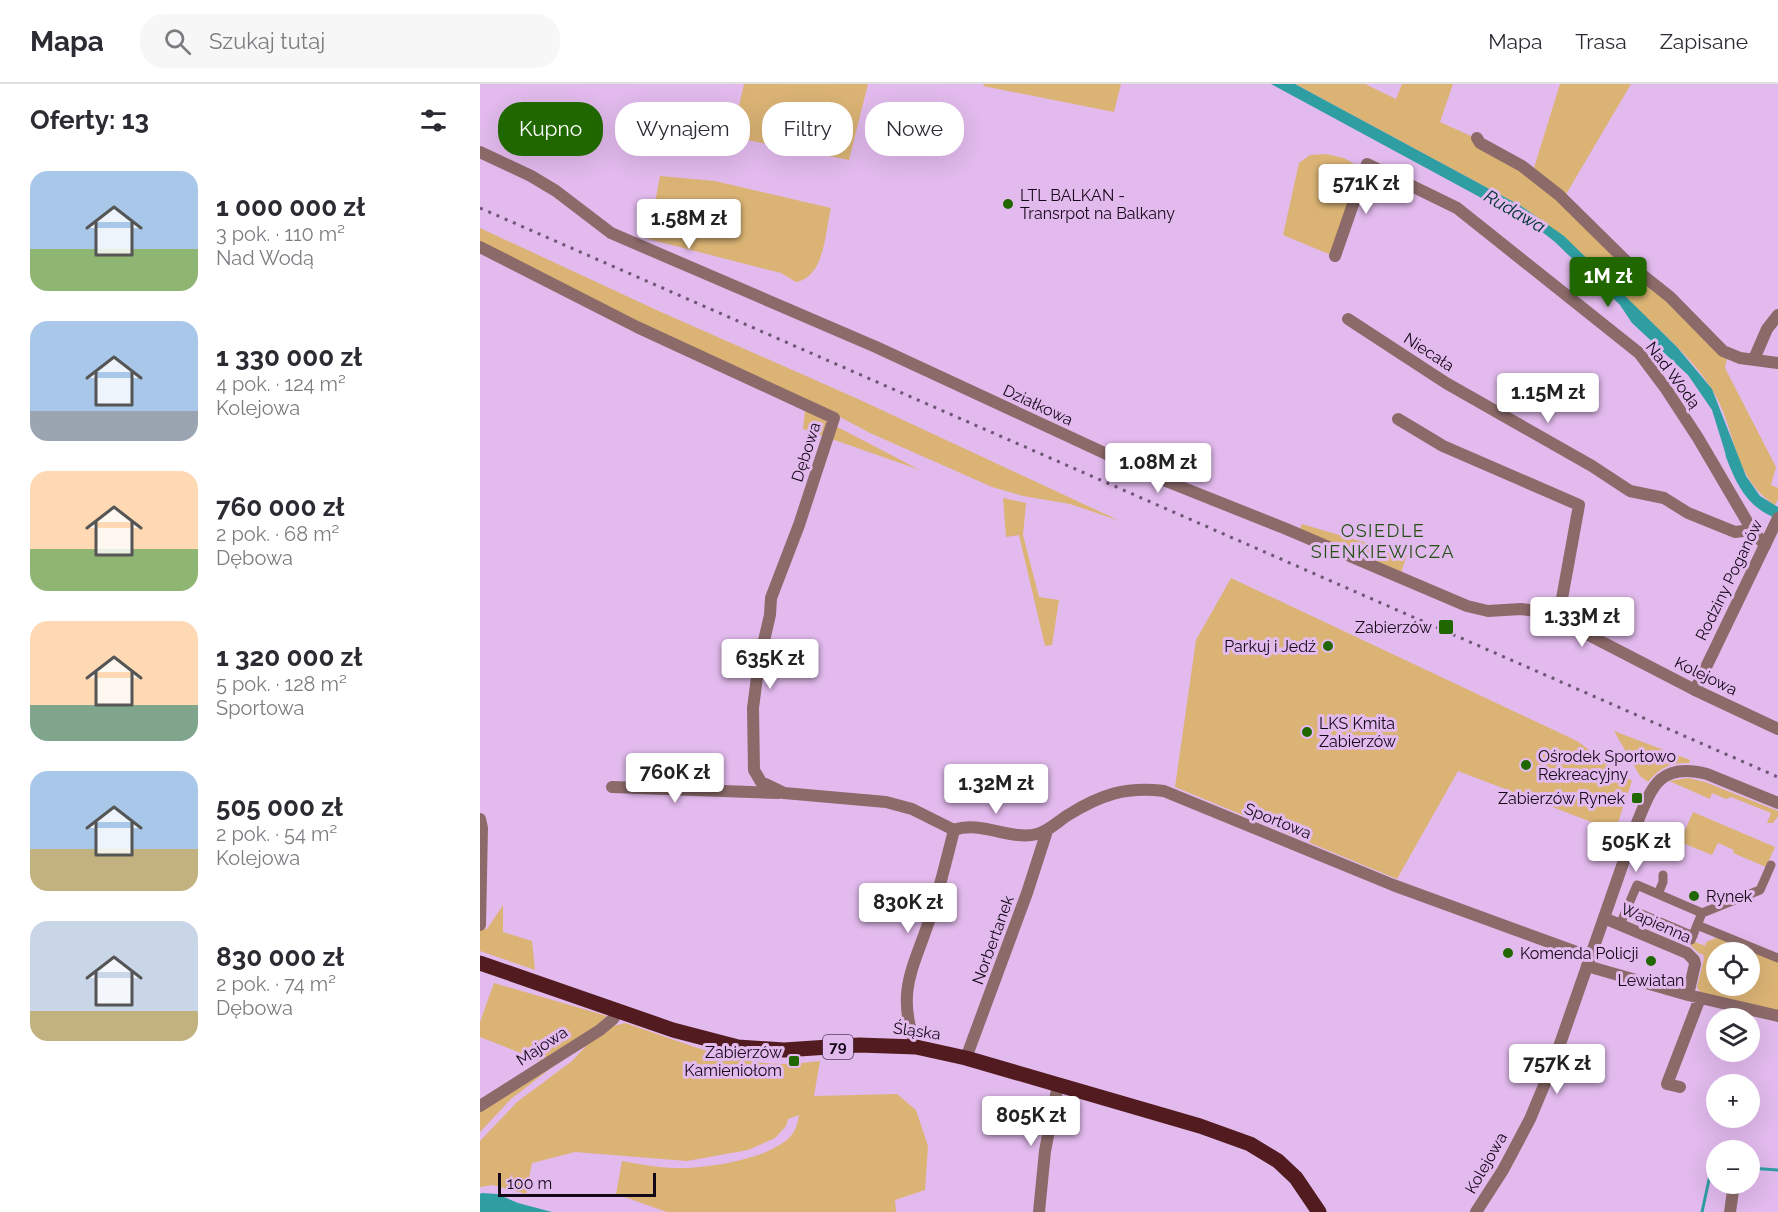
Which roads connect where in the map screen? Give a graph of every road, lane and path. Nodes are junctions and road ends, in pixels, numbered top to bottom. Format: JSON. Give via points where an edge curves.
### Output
{"nodes":[{"id":1,"x":1477,"y":138,"type":"dead end"},
{"id":2,"x":480,"y":152,"type":"edge"},
{"id":3,"x":480,"y":247,"type":"edge"},
{"id":4,"x":1335,"y":256,"type":"dead end"},
{"id":5,"x":1778,"y":315,"type":"edge"},
{"id":6,"x":1347,"y":319,"type":"dead end"},
{"id":7,"x":1754,"y":359,"type":"junction"},
{"id":8,"x":1778,"y":363,"type":"edge"},
{"id":9,"x":1398,"y":419,"type":"dead end"},
{"id":10,"x":1778,"y":518,"type":"edge"},
{"id":11,"x":1752,"y":530,"type":"junction"},
{"id":12,"x":1767,"y":540,"type":"junction"},
{"id":13,"x":1557,"y":617,"type":"junction"},
{"id":14,"x":1695,"y":690,"type":"junction"},
{"id":15,"x":1778,"y":729,"type":"edge"},
{"id":16,"x":761,"y":782,"type":"junction"},
{"id":17,"x":612,"y":787,"type":"dead end"},
{"id":18,"x":740,"y":792,"type":"junction"},
{"id":19,"x":784,"y":793,"type":"junction"},
{"id":20,"x":1778,"y":803,"type":"edge"},
{"id":21,"x":480,"y":819,"type":"edge"},
{"id":22,"x":954,"y":830,"type":"junction"},
{"id":23,"x":1047,"y":831,"type":"junction"},
{"id":24,"x":1771,"y":865,"type":"dead end"},
{"id":25,"x":1663,"y":875,"type":"dead end"},
{"id":26,"x":1659,"y":894,"type":"junction"},
{"id":27,"x":1627,"y":908,"type":"junction"},
{"id":28,"x":1702,"y":913,"type":"junction"},
{"id":29,"x":1604,"y":918,"type":"junction"},
{"id":30,"x":1626,"y":920,"type":"dead end"},
{"id":31,"x":480,"y":925,"type":"edge"},
{"id":32,"x":1697,"y":925,"type":"junction"},
{"id":33,"x":1778,"y":958,"type":"edge"},
{"id":34,"x":1589,"y":961,"type":"junction"},
{"id":35,"x":480,"y":963,"type":"edge"},
{"id":36,"x":1694,"y":997,"type":"junction"},
{"id":37,"x":618,"y":1011,"type":"junction"},
{"id":38,"x":1778,"y":1016,"type":"edge"},
{"id":39,"x":916,"y":1047,"type":"junction"},
{"id":40,"x":966,"y":1058,"type":"junction"},
{"id":41,"x":1058,"y":1085,"type":"junction"},
{"id":42,"x":1680,"y":1087,"type":"dead end"},
{"id":43,"x":480,"y":1106,"type":"edge"},
{"id":44,"x":1733,"y":1194,"type":"edge"},
{"id":45,"x":1039,"y":1212,"type":"edge"},
{"id":46,"x":1319,"y":1212,"type":"edge"},
{"id":47,"x":1476,"y":1212,"type":"edge"},
{"id":48,"x":1730,"y":1212,"type":"edge"}],
"edges":[{"from":1,"to":7,"type":"street","via":[[1558,195],[1723,351]]},
{"from":2,"to":13,"type":"street","name":"Działkowa","via":[[540,181],[611,233],[876,347],[1156,477],[1467,606],[1488,611],[1534,610]]},
{"from":3,"to":16,"type":"street","name":"Dębowa","via":[[637,327],[834,418],[771,598],[753,708],[754,770]]},
{"from":4,"to":11,"type":"street","name":"Nad Wodą","via":[[1367,164],[1457,208],[1639,353],[1698,438]]},
{"from":5,"to":7,"type":"street"},
{"from":6,"to":11,"type":"street","name":"Niecała","via":[[1446,383],[1630,491],[1664,498],[1688,513],[1735,532]]},
{"from":7,"to":8,"type":"street"},
{"from":9,"to":13,"type":"street","via":[[1452,450],[1579,505]]},
{"from":10,"to":12,"type":"street","name":"Rodziny Poganów"},
{"from":11,"to":12,"type":"street","name":"Nad Wodą"},
{"from":12,"to":14,"type":"street","name":"Rodziny Poganów"},
{"from":13,"to":14,"type":"street","name":"Kolejowa"},
{"from":14,"to":15,"type":"street","name":"Kolejowa"},
{"from":16,"to":18,"type":"street"},
{"from":16,"to":19,"type":"street"},
{"from":17,"to":18,"type":"street"},
{"from":18,"to":19,"type":"street"},
{"from":19,"to":22,"type":"street","via":[[886,802],[912,808]]},
{"from":20,"to":29,"type":"street","name":"Kolejowa","via":[[1695,771],[1678,770],[1662,777],[1649,792]]},
{"from":21,"to":31,"type":"street"},
{"from":22,"to":23,"type":"street","name":"Sportowa","via":[[986,828],[1018,835]]},
{"from":22,"to":39,"type":"street","via":[[935,902],[911,967],[908,1023]]},
{"from":23,"to":34,"type":"street","name":"Sportowa","via":[[1094,799],[1124,789],[1164,791],[1368,876]]},
{"from":23,"to":40,"type":"street","name":"Norbertanek"},
{"from":24,"to":28,"type":"street","via":[[1760,890]]},
{"from":25,"to":26,"type":"street"},
{"from":26,"to":27,"type":"street","via":[[1637,885]]},
{"from":26,"to":28,"type":"street"},
{"from":27,"to":30,"type":"street"},
{"from":27,"to":32,"type":"street","via":[[1692,938]]},
{"from":28,"to":32,"type":"street"},
{"from":29,"to":34,"type":"street","name":"Kolejowa"},
{"from":29,"to":36,"type":"street","name":"Wapienna","via":[[1687,953],[1695,964]]},
{"from":32,"to":33,"type":"street"},
{"from":34,"to":36,"type":"street"},
{"from":34,"to":47,"type":"street","name":"Kolejowa","via":[[1554,1064],[1530,1119]]},
{"from":35,"to":37,"type":"main road","name":"Śląska","number":"79"},
{"from":36,"to":38,"type":"street"},
{"from":36,"to":42,"type":"street","name":"Wapienna","via":[[1667,1084]]},
{"from":37,"to":39,"type":"main road","name":"Śląska","number":"79","via":[[738,1047]]},
{"from":37,"to":43,"type":"street","name":"Majowa","via":[[600,1030]]},
{"from":39,"to":40,"type":"main road","name":"Śląska","number":"79"},
{"from":40,"to":41,"type":"main road","name":"Śląska","number":"79"},
{"from":41,"to":45,"type":"street"},
{"from":41,"to":46,"type":"main road","name":"Śląska","number":"79","via":[[1250,1144],[1290,1172]]},
{"from":44,"to":48,"type":"street"}]}
